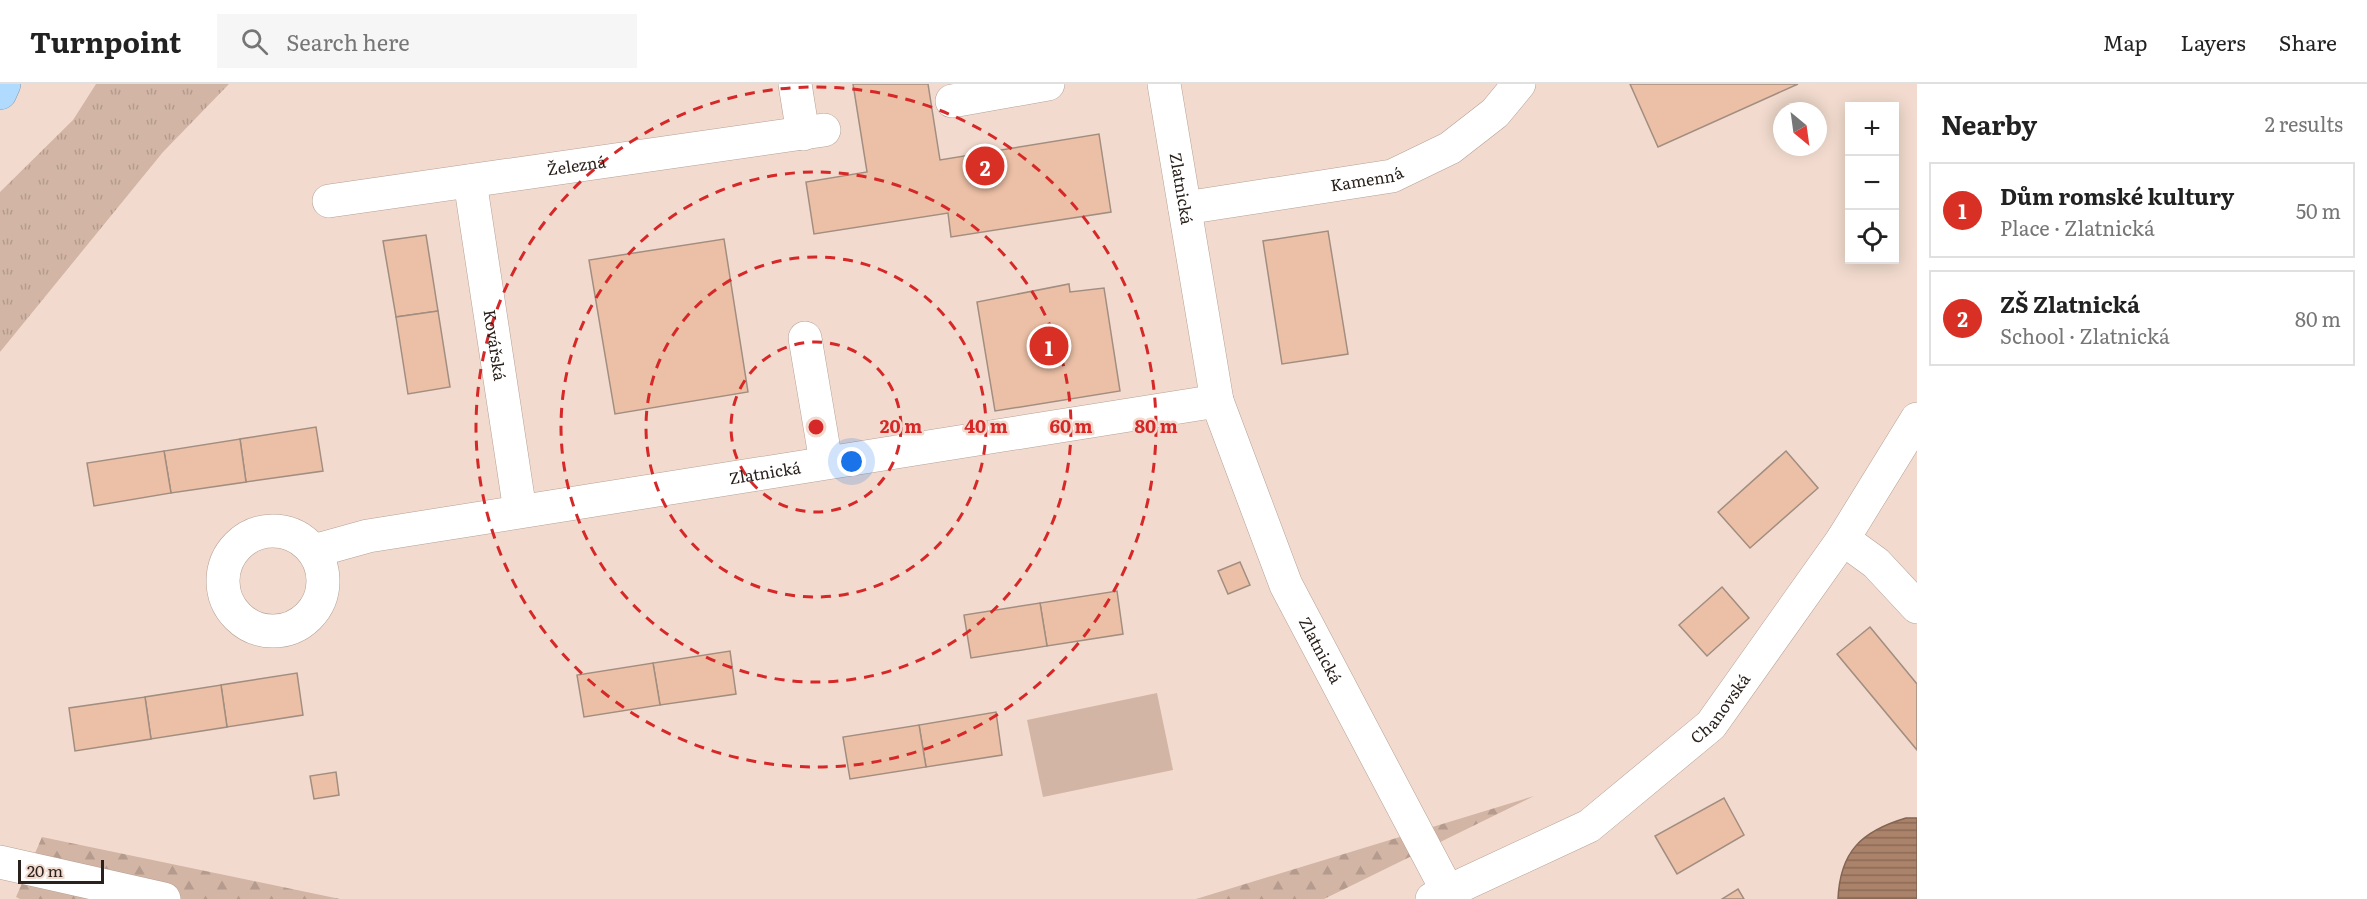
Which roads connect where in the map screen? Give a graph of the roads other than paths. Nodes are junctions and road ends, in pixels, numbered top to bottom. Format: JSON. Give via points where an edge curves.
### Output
{"nodes":[{"id":1,"x":4,"y":84,"type":"edge"},
{"id":2,"x":795,"y":84,"type":"edge"},
{"id":3,"x":1048,"y":84,"type":"edge"},
{"id":4,"x":1164,"y":84,"type":"edge"},
{"id":5,"x":1519,"y":84,"type":"edge"},
{"id":6,"x":0,"y":93,"type":"edge"},
{"id":7,"x":952,"y":100,"type":"dead end"},
{"id":8,"x":470,"y":181,"type":"junction"},
{"id":9,"x":328,"y":201,"type":"dead end"},
{"id":10,"x":1185,"y":208,"type":"junction"},
{"id":11,"x":805,"y":338,"type":"dead end"},
{"id":12,"x":1217,"y":401,"type":"junction"},
{"id":13,"x":1917,"y":419,"type":"edge"},
{"id":14,"x":825,"y":462,"type":"junction"},
{"id":15,"x":520,"y":511,"type":"junction"},
{"id":16,"x":1843,"y":539,"type":"junction"},
{"id":17,"x":314,"y":551,"type":"dead end"},
{"id":18,"x":1917,"y":607,"type":"edge"},
{"id":19,"x":0,"y":862,"type":"edge"},
{"id":20,"x":1440,"y":895,"type":"edge"},
{"id":21,"x":164,"y":899,"type":"edge"}],
"edges":[{"from":1,"to":6,"type":"highway"},
{"from":2,"to":8,"type":"street","name":"Železná","via":[[813,132]]},
{"from":3,"to":7,"type":"street"},
{"from":4,"to":10,"type":"street","name":"Zlatnická"},
{"from":5,"to":10,"type":"street","name":"Kamenná","via":[[1495,113],[1450,148],[1392,176]]},
{"from":8,"to":9,"type":"street","name":"Železná"},
{"from":8,"to":15,"type":"street","name":"Kovářská"},
{"from":10,"to":12,"type":"street","name":"Zlatnická"},
{"from":11,"to":14,"type":"street"},
{"from":12,"to":14,"type":"street","name":"Zlatnická"},
{"from":12,"to":20,"type":"street","name":"Zlatnická","via":[[1286,585]]},
{"from":13,"to":16,"type":"street","name":"Chanovská"},
{"from":14,"to":15,"type":"street","name":"Zlatnická"},
{"from":15,"to":17,"type":"street","name":"Zlatnická","via":[[368,536]]},
{"from":16,"to":18,"type":"street","via":[[1876,563]]},
{"from":16,"to":20,"type":"street","name":"Chanovská","via":[[1711,725],[1589,826]]},
{"from":19,"to":21,"type":"street"}]}
